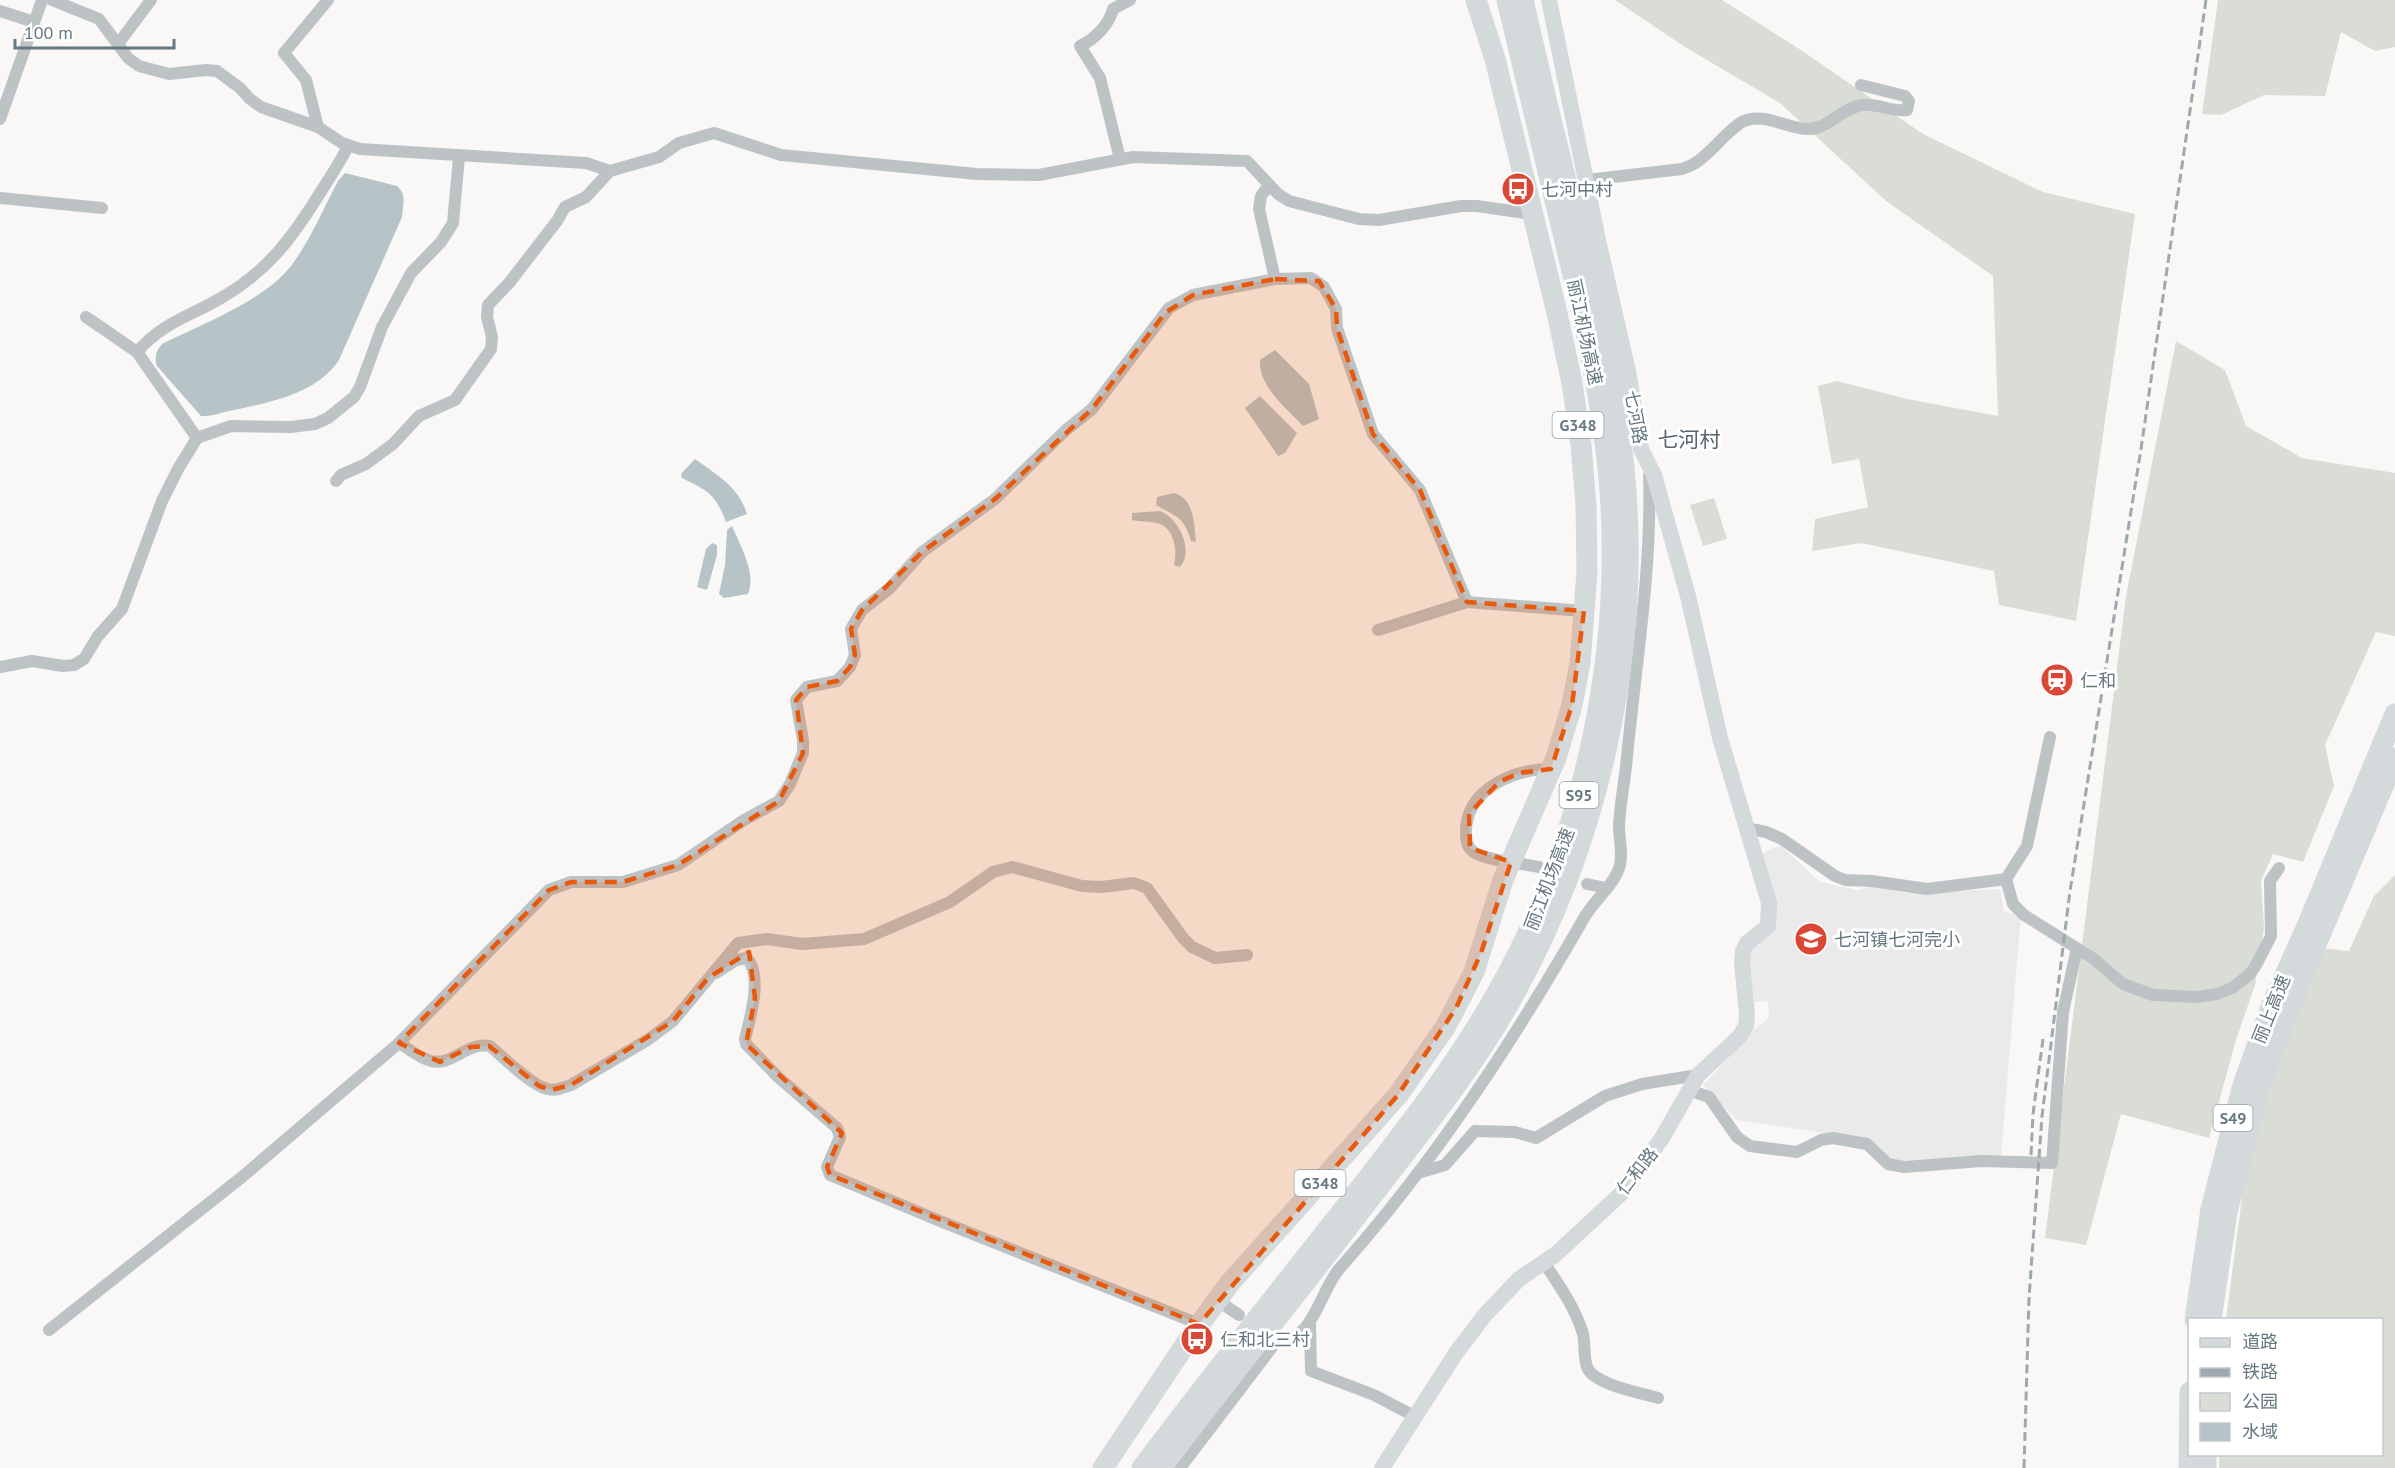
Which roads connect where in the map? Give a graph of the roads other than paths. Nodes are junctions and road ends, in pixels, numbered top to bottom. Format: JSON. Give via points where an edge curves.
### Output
{"nodes":[{"id":1,"x":42,"y":0,"type":"edge"},
{"id":2,"x":52,"y":0,"type":"edge"},
{"id":3,"x":151,"y":0,"type":"edge"},
{"id":4,"x":328,"y":0,"type":"edge"},
{"id":5,"x":1130,"y":0,"type":"edge"},
{"id":6,"x":1476,"y":0,"type":"edge"},
{"id":7,"x":1507,"y":0,"type":"edge"},
{"id":8,"x":1522,"y":0,"type":"edge"},
{"id":9,"x":1550,"y":0,"type":"edge"},
{"id":10,"x":0,"y":11,"type":"edge"},
{"id":11,"x":34,"y":22,"type":"junction"},
{"id":12,"x":118,"y":44,"type":"junction"},
{"id":13,"x":1861,"y":85,"type":"dead end"},
{"id":14,"x":0,"y":119,"type":"edge"},
{"id":15,"x":318,"y":127,"type":"junction"},
{"id":16,"x":348,"y":146,"type":"junction"},
{"id":17,"x":459,"y":157,"type":"junction"},
{"id":18,"x":1120,"y":159,"type":"junction"},
{"id":19,"x":610,"y":171,"type":"junction"},
{"id":20,"x":1587,"y":180,"type":"junction"},
{"id":21,"x":1269,"y":185,"type":"junction"},
{"id":22,"x":0,"y":198,"type":"edge"},
{"id":23,"x":102,"y":208,"type":"dead end"},
{"id":24,"x":1532,"y":214,"type":"junction"},
{"id":25,"x":1275,"y":279,"type":"junction"},
{"id":26,"x":86,"y":317,"type":"dead end"},
{"id":27,"x":137,"y":352,"type":"junction"},
{"id":28,"x":197,"y":438,"type":"junction"},
{"id":29,"x":1649,"y":465,"type":"junction"},
{"id":30,"x":336,"y":481,"type":"dead end"},
{"id":31,"x":1467,"y":602,"type":"junction"},
{"id":32,"x":1584,"y":611,"type":"junction"},
{"id":33,"x":1378,"y":630,"type":"dead end"},
{"id":34,"x":0,"y":667,"type":"edge"},
{"id":35,"x":2395,"y":714,"type":"edge"},
{"id":36,"x":2050,"y":738,"type":"dead end"},
{"id":37,"x":2395,"y":758,"type":"edge"},
{"id":38,"x":1551,"y":769,"type":"junction"},
{"id":39,"x":1746,"y":828,"type":"junction"},
{"id":40,"x":1539,"y":867,"type":"dead end"},
{"id":41,"x":2279,"y":868,"type":"dead end"},
{"id":42,"x":2006,"y":879,"type":"junction"},
{"id":43,"x":1587,"y":884,"type":"dead end"},
{"id":44,"x":1606,"y":888,"type":"junction"},
{"id":45,"x":2315,"y":930,"type":"junction"},
{"id":46,"x":2077,"y":948,"type":"junction"},
{"id":47,"x":1247,"y":955,"type":"dead end"},
{"id":48,"x":708,"y":978,"type":"junction"},
{"id":49,"x":399,"y":1042,"type":"junction"},
{"id":50,"x":1698,"y":1075,"type":"junction"},
{"id":51,"x":1689,"y":1090,"type":"junction"},
{"id":52,"x":1417,"y":1173,"type":"junction"},
{"id":53,"x":1543,"y":1262,"type":"junction"},
{"id":54,"x":1217,"y":1300,"type":"junction"},
{"id":55,"x":1239,"y":1315,"type":"dead end"},
{"id":56,"x":2194,"y":1318,"type":"edge"},
{"id":57,"x":2211,"y":1318,"type":"edge"},
{"id":58,"x":1310,"y":1323,"type":"junction"},
{"id":59,"x":1199,"y":1324,"type":"junction"},
{"id":60,"x":49,"y":1330,"type":"dead end"},
{"id":61,"x":1658,"y":1398,"type":"dead end"},
{"id":62,"x":1416,"y":1417,"type":"junction"},
{"id":63,"x":1103,"y":1468,"type":"edge"},
{"id":64,"x":1142,"y":1468,"type":"edge"},
{"id":65,"x":1161,"y":1468,"type":"edge"},
{"id":66,"x":1180,"y":1468,"type":"edge"},
{"id":67,"x":1382,"y":1468,"type":"edge"}],
"edges":[{"from":1,"to":11,"type":"street"},
{"from":2,"to":12,"type":"street","via":[[99,19]]},
{"from":3,"to":12,"type":"street"},
{"from":4,"to":15,"type":"street","via":[[284,53],[306,80]]},
{"from":5,"to":18,"type":"street","via":[[1113,9],[1111,18],[1091,41],[1080,46],[1100,78]]},
{"from":6,"to":24,"type":"highway","number":"G348","via":[[1496,59]]},
{"from":7,"to":64,"type":"highway","name":"丽江机场高速","number":"S95","via":[[1591,352],[1609,472],[1612,560],[1608,626],[1583,779],[1562,849],[1522,946],[1458,1056]]},
{"from":8,"to":65,"type":"highway","name":"丽江机场高速","number":"S95","via":[[1599,317],[1624,470],[1624,628],[1600,773],[1558,904],[1494,1028],[1447,1100]]},
{"from":9,"to":20,"type":"street","name":"七河路"},
{"from":10,"to":11,"type":"street"},
{"from":11,"to":14,"type":"street"},
{"from":12,"to":15,"type":"street","via":[[131,61],[161,73],[217,71],[261,107]]},
{"from":13,"to":20,"type":"street","via":[[1905,96],[1909,107],[1898,110],[1859,105],[1808,129],[1747,120],[1698,162],[1682,169]]},
{"from":15,"to":16,"type":"street"},
{"from":16,"to":17,"type":"street"},
{"from":16,"to":27,"type":"street","via":[[303,221],[264,269],[220,299],[164,327]]},
{"from":17,"to":19,"type":"street","via":[[586,163]]},
{"from":17,"to":28,"type":"street","via":[[453,223],[441,242],[411,273],[375,340],[354,397],[315,424],[231,426]]},
{"from":18,"to":19,"type":"street","via":[[1039,176],[977,174],[781,155],[714,133],[679,143],[659,157]]},
{"from":18,"to":21,"type":"street","via":[[1247,161]]},
{"from":19,"to":30,"type":"street","via":[[586,196],[565,207],[488,305],[491,349],[455,400],[419,416],[385,451]]},
{"from":20,"to":29,"type":"street","name":"七河路","via":[[1641,449]]},
{"from":21,"to":24,"type":"street","via":[[1296,204],[1368,220],[1461,206]]},
{"from":21,"to":25,"type":"street","via":[[1261,196],[1259,209]]},
{"from":22,"to":23,"type":"street"},
{"from":24,"to":32,"type":"highway","number":"G348","via":[[1566,352],[1581,445],[1587,538]]},
{"from":25,"to":31,"type":"street","via":[[1311,278],[1324,287],[1336,309],[1336,328],[1373,434],[1420,490]]},
{"from":25,"to":49,"type":"street","via":[[1193,295],[1169,308],[1092,409],[995,499],[922,552],[890,588],[862,610],[852,629],[855,655],[850,667],[837,681],[807,687],[796,700],[804,741],[802,753],[779,801],[678,865],[623,882],[571,882],[549,890]]},
{"from":26,"to":27,"type":"street"},
{"from":27,"to":28,"type":"street"},
{"from":28,"to":34,"type":"street","via":[[162,501],[122,609],[84,659],[74,665],[32,661]]},
{"from":29,"to":39,"type":"street","name":"七河路","via":[[1688,596],[1720,738]]},
{"from":29,"to":44,"type":"street","via":[[1648,567],[1619,823],[1620,863]]},
{"from":31,"to":32,"type":"street"},
{"from":31,"to":33,"type":"street"},
{"from":32,"to":38,"type":"highway","number":"G348","via":[[1572,705]]},
{"from":35,"to":45,"type":"highway","name":"丽上高速","number":"S49"},
{"from":36,"to":42,"type":"street","via":[[2027,846]]},
{"from":37,"to":45,"type":"highway","name":"丽上高速","number":"S49"},
{"from":38,"to":40,"type":"street","via":[[1519,773],[1491,787],[1473,807],[1466,829],[1467,844],[1477,854]]},
{"from":38,"to":54,"type":"highway","number":"G348","via":[[1503,880],[1474,972],[1440,1034],[1398,1095]]},
{"from":39,"to":42,"type":"street","via":[[1782,839],[1845,880],[1927,889]]},
{"from":39,"to":50,"type":"street","name":"仁和路","via":[[1769,903],[1770,920],[1743,951],[1747,1016],[1743,1031]]},
{"from":41,"to":46,"type":"street","via":[[2270,881],[2270,942],[2250,974],[2228,990],[2196,998],[2153,996],[2127,987]]},
{"from":42,"to":46,"type":"street","via":[[2011,899],[2024,915]]},
{"from":43,"to":44,"type":"street"},
{"from":44,"to":52,"type":"street","via":[[1592,904],[1489,1075]]},
{"from":45,"to":56,"type":"highway","name":"丽上高速","number":"S49","via":[[2257,1044],[2231,1126],[2207,1229]]},
{"from":45,"to":57,"type":"highway","name":"丽上高速","number":"S49","via":[[2247,1130],[2228,1212]]},
{"from":46,"to":51,"type":"street","via":[[2063,1012],[2052,1163],[1982,1161],[1904,1167],[1888,1164],[1867,1144],[1833,1138],[1797,1152],[1750,1146],[1737,1137],[1709,1097]]},
{"from":47,"to":48,"type":"street","via":[[1215,958],[1192,947],[1147,888],[1134,884],[1082,886],[1012,867],[993,872],[950,902],[864,939],[802,944],[767,939],[741,941]]},
{"from":48,"to":49,"type":"street","via":[[673,1022],[561,1088],[539,1086],[487,1045],[471,1047],[440,1062],[427,1060]]},
{"from":48,"to":59,"type":"street","via":[[736,960],[749,960],[755,999],[746,1044],[837,1128],[840,1137],[827,1167],[830,1175]]},
{"from":49,"to":60,"type":"street","via":[[242,1177]]},
{"from":50,"to":51,"type":"street","name":"仁和路"},
{"from":50,"to":52,"type":"street","via":[[1642,1084],[1608,1095],[1536,1138],[1515,1132],[1475,1131],[1445,1165]]},
{"from":51,"to":53,"type":"street","name":"仁和路","via":[[1662,1138],[1625,1190]]},
{"from":52,"to":58,"type":"street","via":[[1330,1280]]},
{"from":53,"to":61,"type":"street","via":[[1574,1307],[1592,1374]]},
{"from":53,"to":62,"type":"street","name":"仁和路","via":[[1518,1279],[1484,1316]]},
{"from":54,"to":55,"type":"street"},
{"from":54,"to":59,"type":"highway","number":"G348"},
{"from":58,"to":62,"type":"street","via":[[1311,1371],[1374,1395]]},
{"from":58,"to":66,"type":"street","via":[[1295,1338],[1276,1342]]},
{"from":59,"to":63,"type":"highway","number":"G348"},
{"from":62,"to":67,"type":"street","name":"仁和路"}]}
